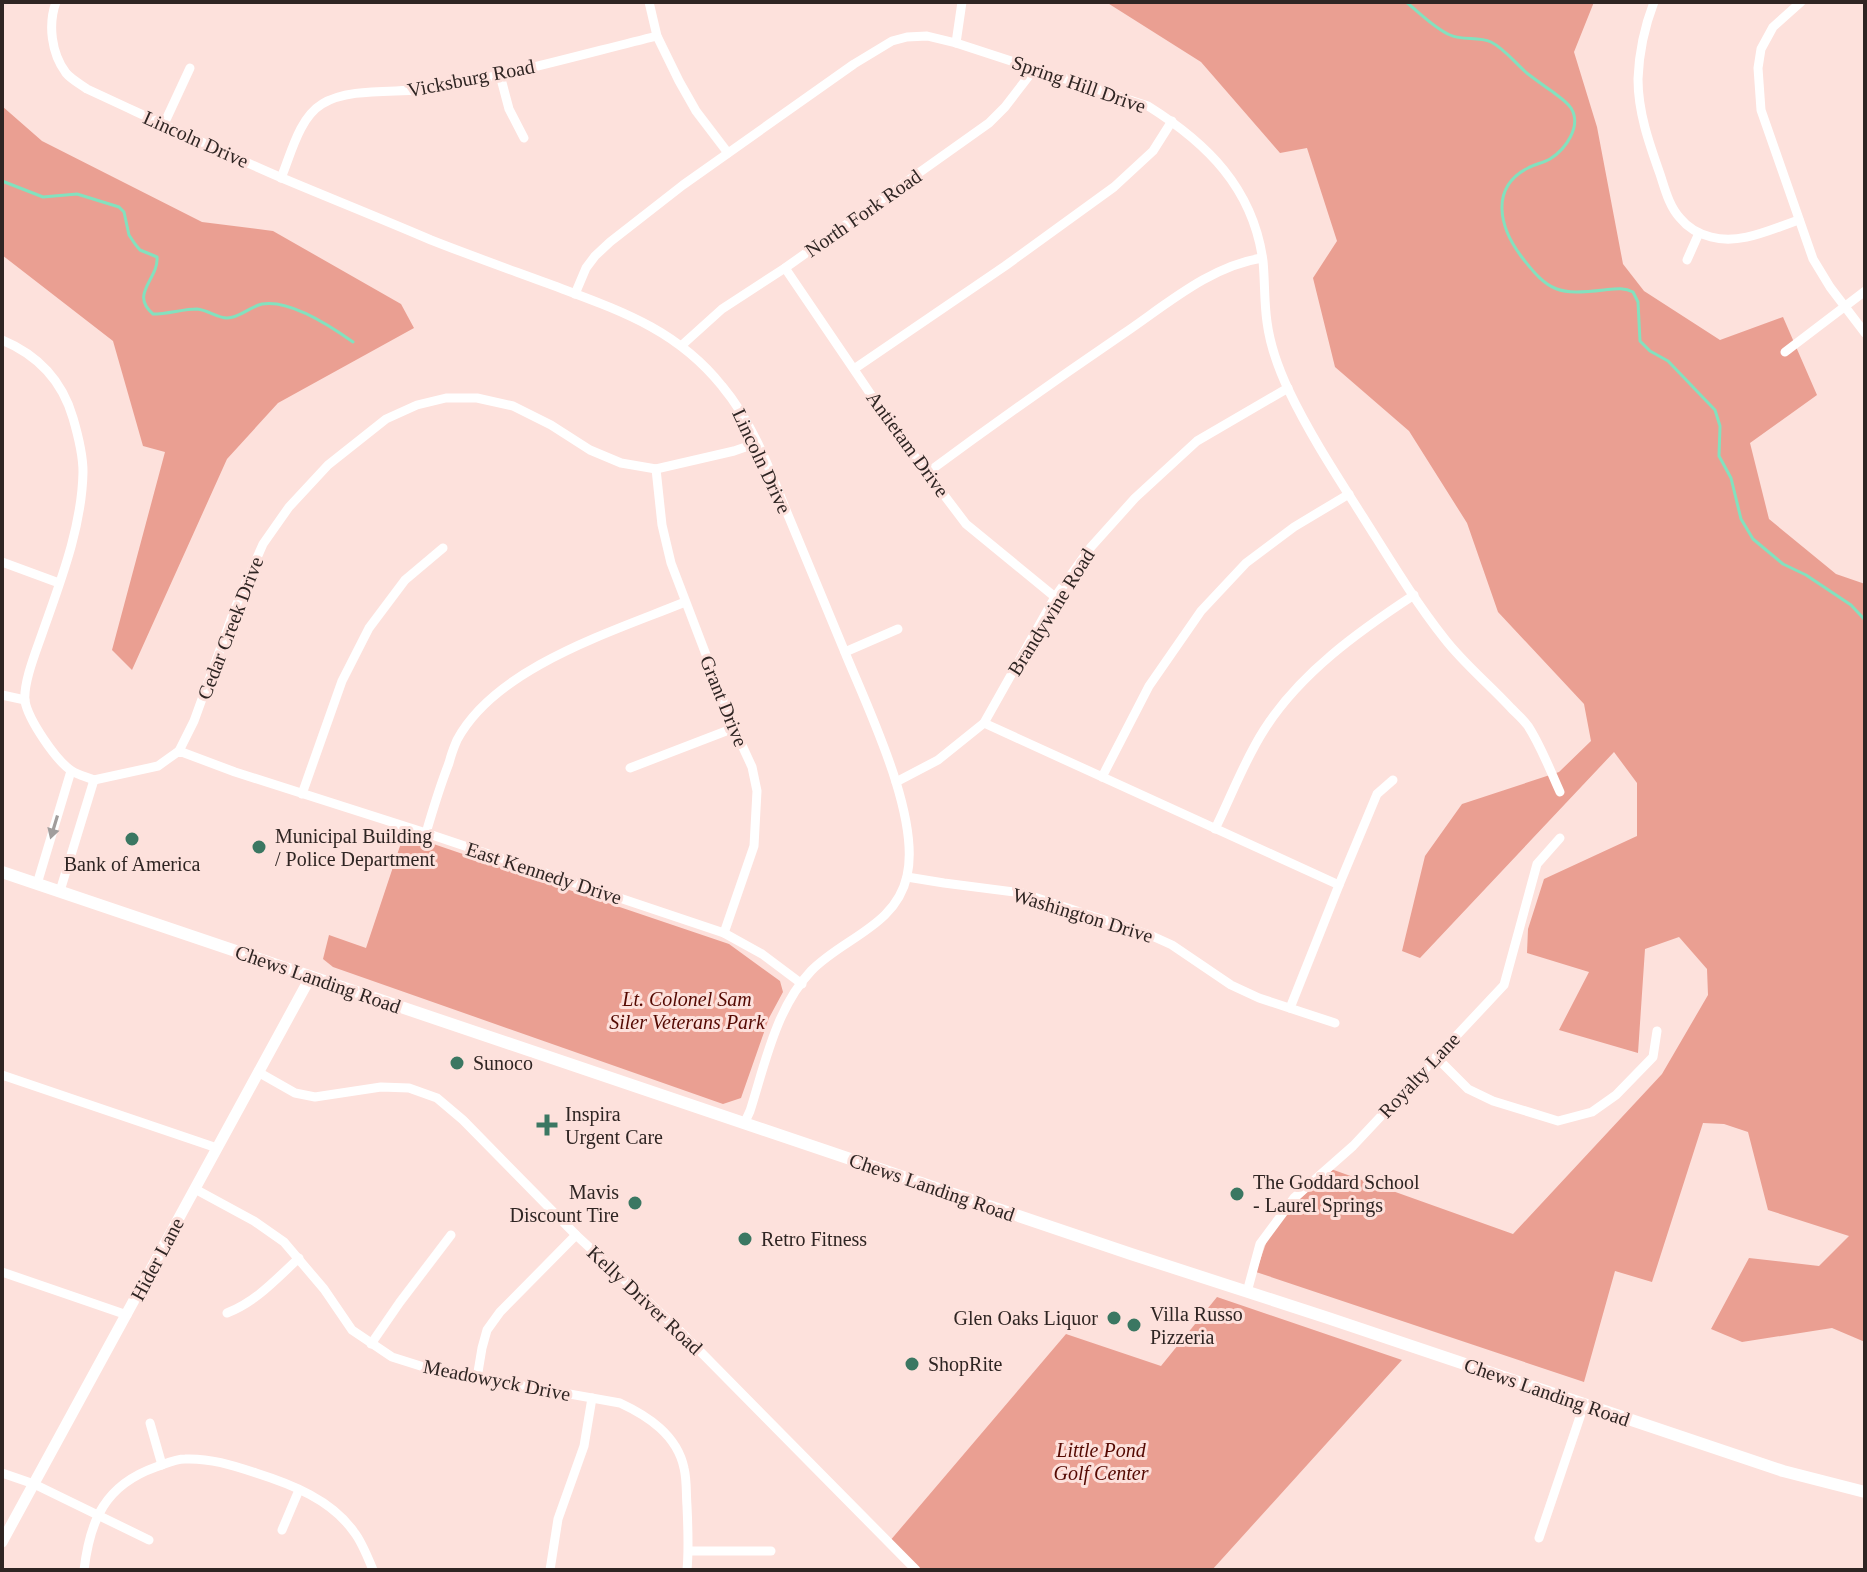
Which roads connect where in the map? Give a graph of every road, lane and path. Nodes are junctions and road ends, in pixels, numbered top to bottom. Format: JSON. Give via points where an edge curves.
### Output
{"nodes":[{"id":1,"x":56,"y":2,"type":"edge"},
{"id":2,"x":649,"y":2,"type":"edge"},
{"id":3,"x":962,"y":2,"type":"edge"},
{"id":4,"x":1654,"y":2,"type":"edge"},
{"id":5,"x":1801,"y":2,"type":"edge"},
{"id":6,"x":657,"y":36,"type":"junction"},
{"id":7,"x":956,"y":43,"type":"junction"},
{"id":8,"x":190,"y":68,"type":"dead end"},
{"id":9,"x":1035,"y":68,"type":"junction"},
{"id":10,"x":500,"y":75,"type":"junction"},
{"id":11,"x":1172,"y":121,"type":"junction"},
{"id":12,"x":164,"y":124,"type":"junction"},
{"id":13,"x":524,"y":138,"type":"dead end"},
{"id":14,"x":728,"y":153,"type":"junction"},
{"id":15,"x":281,"y":178,"type":"junction"},
{"id":16,"x":1799,"y":220,"type":"junction"},
{"id":17,"x":1699,"y":233,"type":"junction"},
{"id":18,"x":1262,"y":258,"type":"junction"},
{"id":19,"x":1687,"y":260,"type":"dead end"},
{"id":20,"x":785,"y":268,"type":"junction"},
{"id":21,"x":1865,"y":291,"type":"edge"},
{"id":22,"x":575,"y":294,"type":"junction"},
{"id":23,"x":1844,"y":306,"type":"junction"},
{"id":24,"x":1865,"y":333,"type":"edge"},
{"id":25,"x":2,"y":340,"type":"edge"},
{"id":26,"x":681,"y":346,"type":"junction"},
{"id":27,"x":1785,"y":352,"type":"dead end"},
{"id":28,"x":854,"y":369,"type":"junction"},
{"id":29,"x":1288,"y":388,"type":"junction"},
{"id":30,"x":757,"y":443,"type":"junction"},
{"id":31,"x":656,"y":469,"type":"junction"},
{"id":32,"x":927,"y":473,"type":"junction"},
{"id":33,"x":1349,"y":494,"type":"junction"},
{"id":34,"x":443,"y":548,"type":"dead end"},
{"id":35,"x":2,"y":562,"type":"edge"},
{"id":36,"x":59,"y":583,"type":"junction"},
{"id":37,"x":1414,"y":595,"type":"junction"},
{"id":38,"x":1055,"y":597,"type":"junction"},
{"id":39,"x":685,"y":602,"type":"junction"},
{"id":40,"x":898,"y":629,"type":"dead end"},
{"id":41,"x":845,"y":652,"type":"junction"},
{"id":42,"x":2,"y":695,"type":"edge"},
{"id":43,"x":25,"y":700,"type":"junction"},
{"id":44,"x":984,"y":723,"type":"junction"},
{"id":45,"x":734,"y":728,"type":"junction"},
{"id":46,"x":179,"y":751,"type":"junction"},
{"id":47,"x":630,"y":768,"type":"dead end"},
{"id":48,"x":71,"y":771,"type":"junction"},
{"id":49,"x":1102,"y":777,"type":"junction"},
{"id":50,"x":94,"y":780,"type":"junction"},
{"id":51,"x":1393,"y":780,"type":"dead end"},
{"id":52,"x":896,"y":782,"type":"junction"},
{"id":53,"x":1560,"y":792,"type":"dead end"},
{"id":54,"x":302,"y":794,"type":"junction"},
{"id":55,"x":1215,"y":829,"type":"junction"},
{"id":56,"x":426,"y":833,"type":"junction"},
{"id":57,"x":1560,"y":838,"type":"dead end"},
{"id":58,"x":2,"y":872,"type":"edge"},
{"id":59,"x":907,"y":877,"type":"junction"},
{"id":60,"x":37,"y":884,"type":"junction"},
{"id":61,"x":1339,"y":885,"type":"junction"},
{"id":62,"x":60,"y":891,"type":"junction"},
{"id":63,"x":724,"y":933,"type":"junction"},
{"id":64,"x":311,"y":976,"type":"junction"},
{"id":65,"x":802,"y":984,"type":"junction"},
{"id":66,"x":1290,"y":1008,"type":"junction"},
{"id":67,"x":1335,"y":1023,"type":"dead end"},
{"id":68,"x":1657,"y":1031,"type":"dead end"},
{"id":69,"x":1436,"y":1057,"type":"junction"},
{"id":70,"x":258,"y":1072,"type":"junction"},
{"id":71,"x":2,"y":1075,"type":"edge"},
{"id":72,"x":744,"y":1124,"type":"junction"},
{"id":73,"x":217,"y":1148,"type":"junction"},
{"id":74,"x":195,"y":1189,"type":"junction"},
{"id":75,"x":451,"y":1235,"type":"dead end"},
{"id":76,"x":576,"y":1235,"type":"junction"},
{"id":77,"x":299,"y":1258,"type":"junction"},
{"id":78,"x":2,"y":1272,"type":"edge"},
{"id":79,"x":1247,"y":1292,"type":"junction"},
{"id":80,"x":227,"y":1313,"type":"dead end"},
{"id":81,"x":127,"y":1315,"type":"junction"},
{"id":82,"x":371,"y":1344,"type":"junction"},
{"id":83,"x":477,"y":1378,"type":"junction"},
{"id":84,"x":592,"y":1398,"type":"junction"},
{"id":85,"x":1584,"y":1405,"type":"junction"},
{"id":86,"x":150,"y":1423,"type":"dead end"},
{"id":87,"x":162,"y":1465,"type":"junction"},
{"id":88,"x":2,"y":1473,"type":"edge"},
{"id":89,"x":34,"y":1484,"type":"junction"},
{"id":90,"x":299,"y":1490,"type":"junction"},
{"id":91,"x":1865,"y":1492,"type":"edge"},
{"id":92,"x":97,"y":1514,"type":"junction"},
{"id":93,"x":282,"y":1530,"type":"dead end"},
{"id":94,"x":1539,"y":1538,"type":"dead end"},
{"id":95,"x":149,"y":1540,"type":"dead end"},
{"id":96,"x":2,"y":1542,"type":"edge"},
{"id":97,"x":689,"y":1551,"type":"junction"},
{"id":98,"x":771,"y":1551,"type":"dead end"},
{"id":99,"x":84,"y":1570,"type":"edge"},
{"id":100,"x":373,"y":1570,"type":"edge"},
{"id":101,"x":550,"y":1570,"type":"edge"},
{"id":102,"x":687,"y":1570,"type":"edge"},
{"id":103,"x":916,"y":1570,"type":"edge"}],
"edges":[{"from":1,"to":12,"type":"street","name":"Lincoln Drive","via":[[53,40],[68,75]]},
{"from":2,"to":6,"type":"street"},
{"from":3,"to":7,"type":"street"},
{"from":4,"to":17,"type":"street","via":[[1640,50],[1641,114],[1669,200],[1685,224]]},
{"from":5,"to":16,"type":"street","via":[[1773,27],[1758,68],[1761,110]]},
{"from":6,"to":10,"type":"street","name":"Vicksburg Road"},
{"from":6,"to":14,"type":"street","via":[[696,111]]},
{"from":7,"to":9,"type":"street","name":"Spring Hill Drive"},
{"from":7,"to":14,"type":"street","name":"Spring Hill Drive","via":[[927,36],[892,41]]},
{"from":8,"to":12,"type":"street"},
{"from":9,"to":11,"type":"street","name":"Spring Hill Drive","via":[[1148,106]]},
{"from":9,"to":20,"type":"street","name":"North Fork Road","via":[[989,123]]},
{"from":10,"to":13,"type":"street"},
{"from":10,"to":15,"type":"street","name":"Vicksburg Road","via":[[432,89],[333,97],[307,117]]},
{"from":11,"to":18,"type":"street","name":"Spring Hill Drive","via":[[1223,166],[1243,199]]},
{"from":11,"to":28,"type":"street","via":[[1153,151],[1114,187]]},
{"from":12,"to":15,"type":"street","name":"Lincoln Drive"},
{"from":14,"to":22,"type":"street","name":"Spring Hill Drive","via":[[610,242],[586,268]]},
{"from":15,"to":22,"type":"street","name":"Lincoln Drive"},
{"from":16,"to":17,"type":"street","via":[[1734,239]]},
{"from":16,"to":23,"type":"street","via":[[1818,268]]},
{"from":17,"to":19,"type":"street"},
{"from":18,"to":29,"type":"street","name":"Spring Hill Drive","via":[[1267,321]]},
{"from":18,"to":32,"type":"street","via":[[1228,266],[1191,288]]},
{"from":20,"to":26,"type":"street","name":"North Fork Road","via":[[722,309]]},
{"from":20,"to":28,"type":"street","name":"Antietam Drive"},
{"from":21,"to":23,"type":"street"},
{"from":22,"to":26,"type":"street","name":"Lincoln Drive","via":[[627,313]]},
{"from":23,"to":24,"type":"street"},
{"from":23,"to":27,"type":"street"},
{"from":25,"to":36,"type":"street","via":[[42,364],[59,387],[78,438],[81,497]]},
{"from":26,"to":30,"type":"street","name":"Lincoln Drive","via":[[721,385]]},
{"from":28,"to":32,"type":"street","name":"Antietam Drive"},
{"from":29,"to":33,"type":"street","name":"Spring Hill Drive"},
{"from":29,"to":38,"type":"street","name":"Brandywine Road","via":[[1197,441],[1135,498]]},
{"from":30,"to":31,"type":"street","name":"Cedar Creek Drive"},
{"from":30,"to":41,"type":"street","name":"Lincoln Drive"},
{"from":31,"to":39,"type":"street","name":"Grant Drive","via":[[662,525]]},
{"from":31,"to":46,"type":"street","name":"Cedar Creek Drive","via":[[621,463],[513,406],[477,398],[446,398],[386,419],[328,465],[263,544]]},
{"from":32,"to":38,"type":"street","name":"Antietam Drive","via":[[966,524]]},
{"from":33,"to":37,"type":"street","name":"Spring Hill Drive"},
{"from":33,"to":49,"type":"street","via":[[1246,563],[1201,611],[1149,686]]},
{"from":34,"to":54,"type":"street","via":[[405,580],[369,628],[342,681]]},
{"from":35,"to":36,"type":"street"},
{"from":36,"to":43,"type":"street","via":[[30,667]]},
{"from":37,"to":53,"type":"street","name":"Spring Hill Drive","via":[[1443,638],[1527,724]]},
{"from":37,"to":55,"type":"street","via":[[1376,620],[1289,696],[1263,730]]},
{"from":38,"to":44,"type":"street","name":"Brandywine Road"},
{"from":39,"to":45,"type":"street","name":"Grant Drive"},
{"from":39,"to":56,"type":"street","via":[[523,674],[483,705],[458,739]]},
{"from":40,"to":41,"type":"street"},
{"from":41,"to":52,"type":"street","name":"Lincoln Drive"},
{"from":42,"to":43,"type":"street"},
{"from":43,"to":48,"type":"street","via":[[35,728]]},
{"from":44,"to":49,"type":"street"},
{"from":44,"to":52,"type":"street","name":"Brandywine Road","via":[[938,760]]},
{"from":45,"to":47,"type":"street"},
{"from":45,"to":63,"type":"street","name":"Grant Drive","via":[[752,767],[756,817],[754,846]]},
{"from":46,"to":50,"type":"street","via":[[158,766]]},
{"from":46,"to":54,"type":"street","name":"East Kennedy Drive"},
{"from":48,"to":50,"type":"street"},
{"from":48,"to":60,"type":"street","one_way":true},
{"from":49,"to":55,"type":"street"},
{"from":50,"to":62,"type":"street"},
{"from":51,"to":61,"type":"street","via":[[1377,794]]},
{"from":52,"to":59,"type":"street","name":"Lincoln Drive","via":[[907,825]]},
{"from":54,"to":56,"type":"street","name":"East Kennedy Drive"},
{"from":55,"to":61,"type":"street"},
{"from":56,"to":63,"type":"street","name":"East Kennedy Drive"},
{"from":57,"to":69,"type":"street","name":"Royalty Lane","via":[[1537,864],[1504,985]]},
{"from":58,"to":60,"type":"main road","name":"Chews Landing Road"},
{"from":59,"to":65,"type":"street","name":"Lincoln Drive","via":[[889,911]]},
{"from":59,"to":66,"type":"street","name":"Washington Drive","via":[[1022,893],[1150,935],[1231,985]]},
{"from":60,"to":62,"type":"main road","name":"Chews Landing Road"},
{"from":61,"to":66,"type":"street"},
{"from":62,"to":64,"type":"main road","name":"Chews Landing Road"},
{"from":63,"to":65,"type":"street","name":"East Kennedy Drive"},
{"from":64,"to":70,"type":"street","name":"Hider Lane"},
{"from":64,"to":72,"type":"main road","name":"Chews Landing Road"},
{"from":65,"to":72,"type":"street","name":"Lincoln Drive","via":[[778,1026]]},
{"from":66,"to":67,"type":"street","name":"Washington Drive"},
{"from":68,"to":69,"type":"street","via":[[1653,1057],[1616,1095],[1592,1112],[1558,1121],[1468,1089]]},
{"from":69,"to":79,"type":"street","name":"Royalty Lane","via":[[1353,1146],[1294,1198],[1260,1244]]},
{"from":70,"to":73,"type":"street","name":"Hider Lane"},
{"from":70,"to":76,"type":"street","name":"Kelly Driver Road","via":[[295,1093],[315,1097],[381,1087],[409,1088],[437,1098]]},
{"from":71,"to":73,"type":"street"},
{"from":72,"to":79,"type":"main road","name":"Chews Landing Road"},
{"from":73,"to":74,"type":"street","name":"Hider Lane"},
{"from":74,"to":77,"type":"street","name":"Meadowyck Drive","via":[[254,1221]]},
{"from":74,"to":81,"type":"street","name":"Hider Lane"},
{"from":75,"to":82,"type":"street"},
{"from":76,"to":83,"type":"street","via":[[487,1330]]},
{"from":76,"to":103,"type":"street","name":"Kelly Driver Road","via":[[680,1331]]},
{"from":77,"to":80,"type":"street","via":[[257,1298]]},
{"from":77,"to":82,"type":"street","name":"Meadowyck Drive","via":[[352,1330]]},
{"from":78,"to":81,"type":"street"},
{"from":79,"to":85,"type":"main road","name":"Chews Landing Road"},
{"from":81,"to":89,"type":"street","name":"Hider Lane"},
{"from":82,"to":83,"type":"street","name":"Meadowyck Drive","via":[[392,1357]]},
{"from":83,"to":84,"type":"street","name":"Meadowyck Drive"},
{"from":84,"to":97,"type":"street","name":"Meadowyck Drive","via":[[645,1415],[677,1450],[686,1484]]},
{"from":84,"to":101,"type":"street","via":[[584,1446],[558,1519]]},
{"from":85,"to":91,"type":"main road","name":"Chews Landing Road","via":[[1783,1471]]},
{"from":85,"to":94,"type":"street"},
{"from":86,"to":87,"type":"street"},
{"from":87,"to":90,"type":"street","via":[[181,1458],[220,1461]]},
{"from":87,"to":92,"type":"street","via":[[122,1484]]},
{"from":88,"to":89,"type":"street"},
{"from":89,"to":92,"type":"street"},
{"from":89,"to":96,"type":"street","name":"Hider Lane"},
{"from":90,"to":93,"type":"street"},
{"from":90,"to":100,"type":"street","via":[[329,1506],[354,1531]]},
{"from":92,"to":95,"type":"street"},
{"from":92,"to":99,"type":"street"},
{"from":97,"to":98,"type":"street"},
{"from":97,"to":102,"type":"street","name":"Meadowyck Drive"}]}
